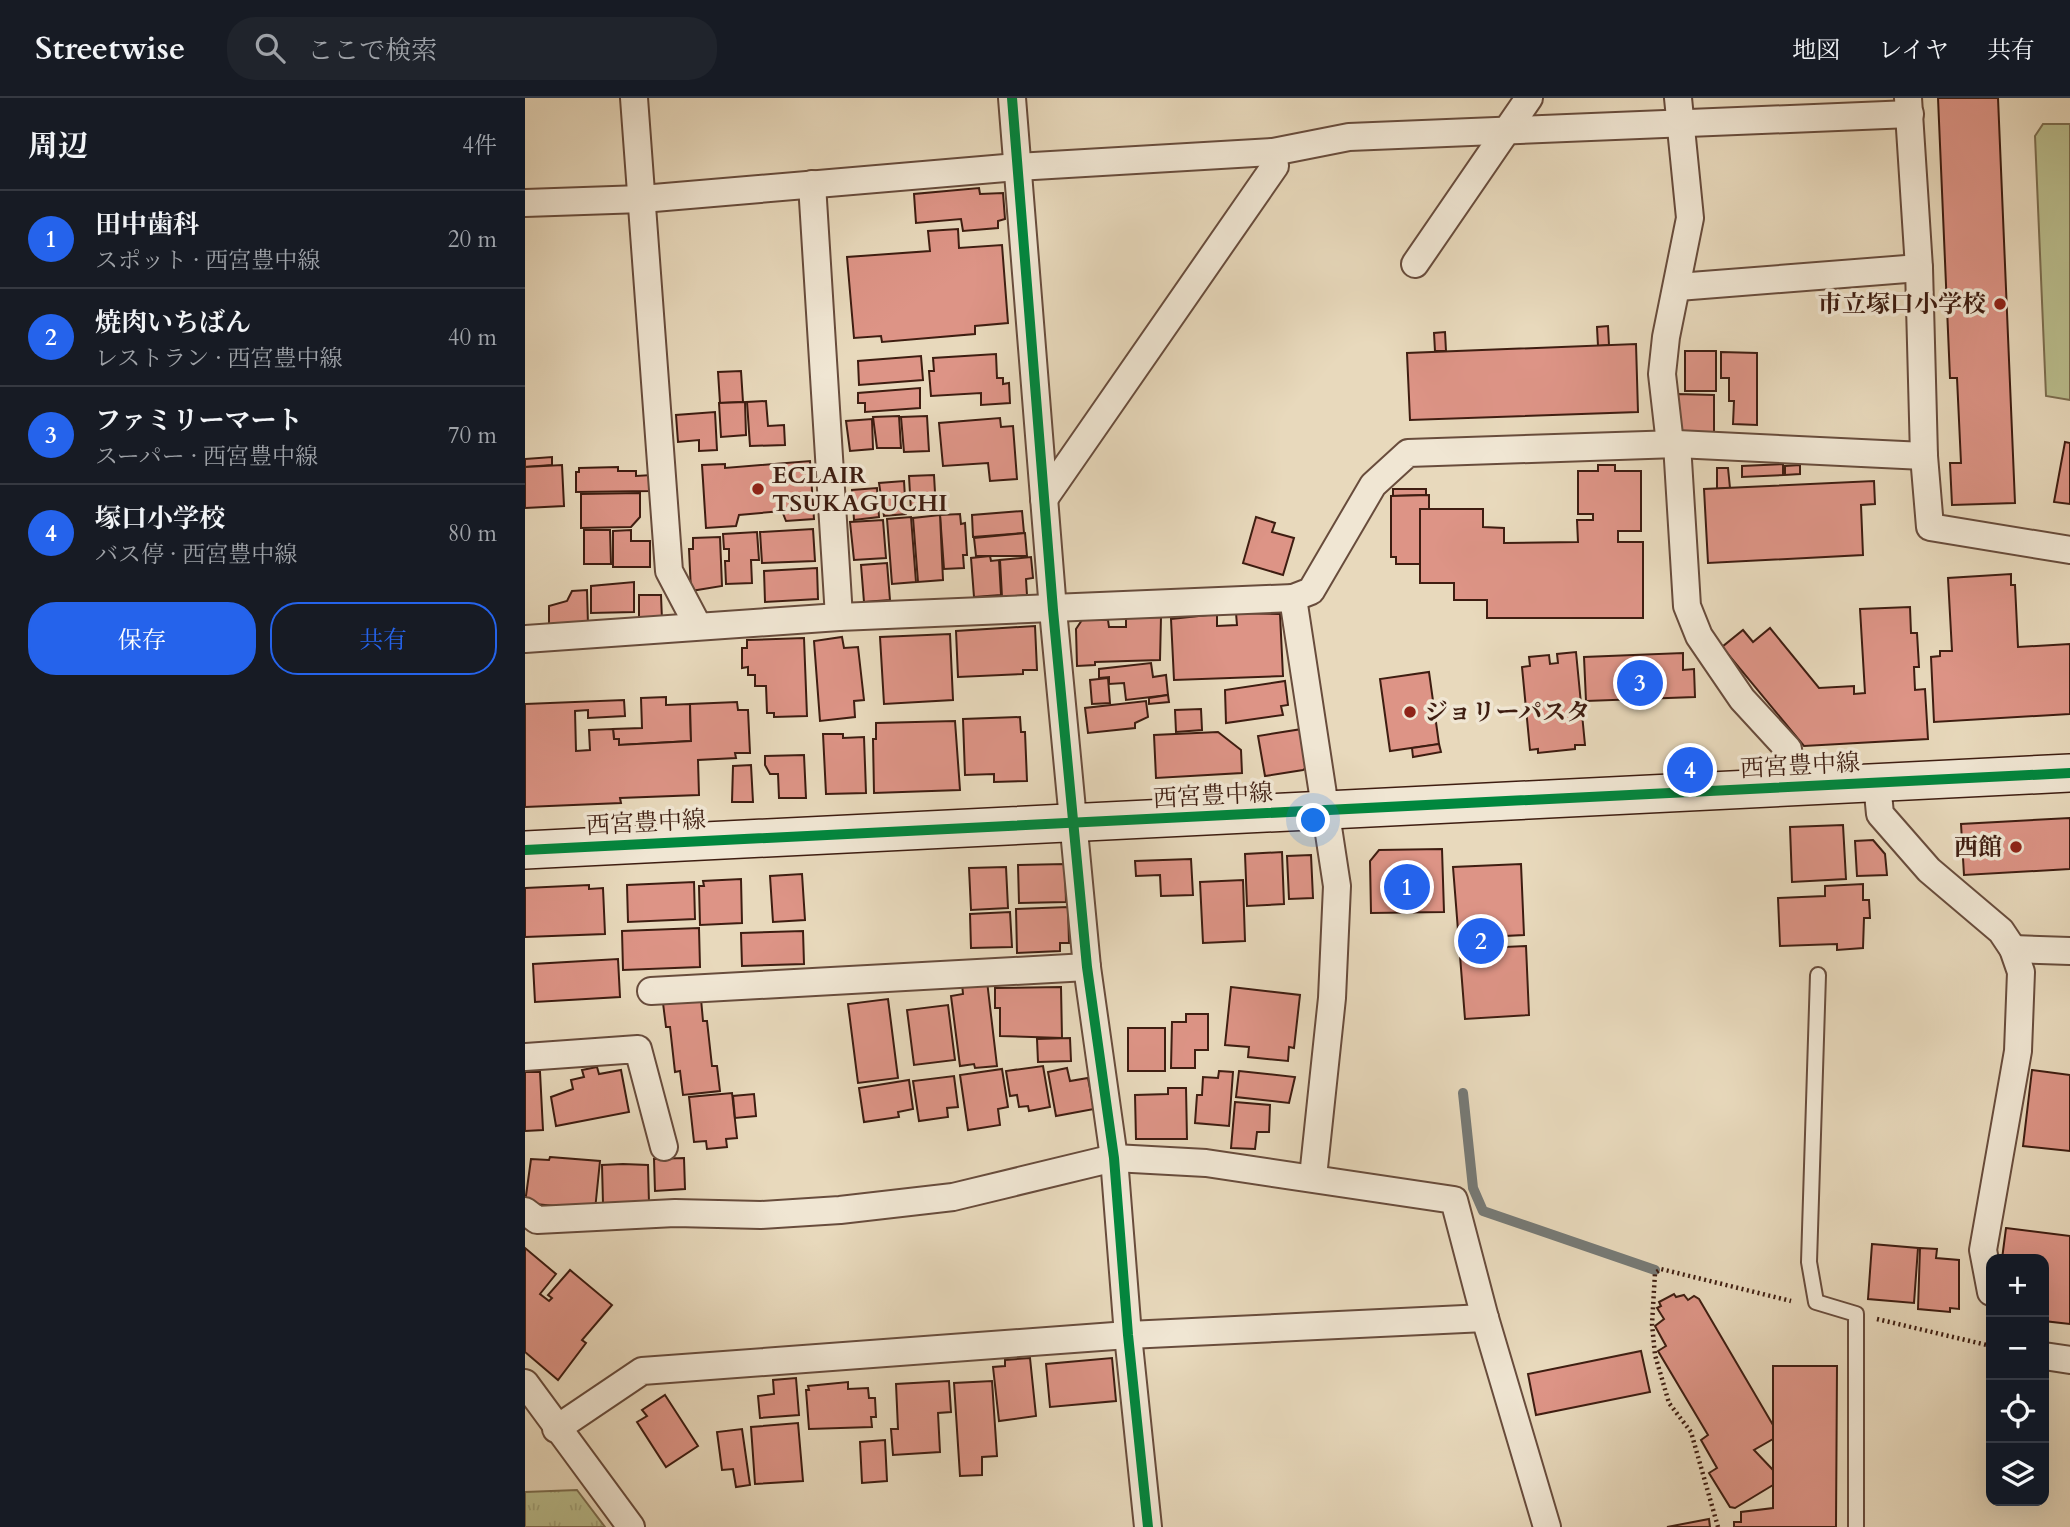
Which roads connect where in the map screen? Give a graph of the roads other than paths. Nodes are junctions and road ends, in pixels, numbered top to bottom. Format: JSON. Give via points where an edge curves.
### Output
{"nodes":[{"id":1,"x":634,"y":98,"type":"edge"},
{"id":2,"x":1012,"y":98,"type":"edge"},
{"id":3,"x":1529,"y":98,"type":"edge"},
{"id":4,"x":1678,"y":98,"type":"edge"},
{"id":5,"x":1909,"y":106,"type":"edge"},
{"id":6,"x":1681,"y":126,"type":"junction"},
{"id":7,"x":1504,"y":132,"type":"junction"},
{"id":8,"x":1273,"y":152,"type":"junction"},
{"id":9,"x":1017,"y":167,"type":"junction"},
{"id":10,"x":812,"y":184,"type":"junction"},
{"id":11,"x":642,"y":199,"type":"junction"},
{"id":12,"x":525,"y":203,"type":"edge"},
{"id":13,"x":1415,"y":264,"type":"dead end"},
{"id":14,"x":1919,"y":268,"type":"junction"},
{"id":15,"x":1678,"y":287,"type":"junction"},
{"id":16,"x":1674,"y":444,"type":"junction"},
{"id":17,"x":1924,"y":456,"type":"junction"},
{"id":18,"x":1044,"y":499,"type":"junction"},
{"id":19,"x":2070,"y":550,"type":"edge"},
{"id":20,"x":1293,"y":598,"type":"junction"},
{"id":21,"x":1053,"y":610,"type":"junction"},
{"id":22,"x":839,"y":617,"type":"junction"},
{"id":23,"x":698,"y":626,"type":"junction"},
{"id":24,"x":525,"y":639,"type":"edge"},
{"id":25,"x":2070,"y":773,"type":"edge"},
{"id":26,"x":1877,"y":783,"type":"junction"},
{"id":27,"x":1791,"y":788,"type":"junction"},
{"id":28,"x":1326,"y":811,"type":"junction"},
{"id":29,"x":1074,"y":824,"type":"junction"},
{"id":30,"x":525,"y":850,"type":"edge"},
{"id":31,"x":2013,"y":949,"type":"junction"},
{"id":32,"x":2070,"y":950,"type":"edge"},
{"id":33,"x":1087,"y":967,"type":"junction"},
{"id":34,"x":1818,"y":975,"type":"dead end"},
{"id":35,"x":651,"y":991,"type":"dead end"},
{"id":36,"x":525,"y":1056,"type":"edge"},
{"id":37,"x":664,"y":1147,"type":"dead end"},
{"id":38,"x":1114,"y":1158,"type":"junction"},
{"id":39,"x":1313,"y":1177,"type":"junction"},
{"id":40,"x":525,"y":1211,"type":"edge"},
{"id":41,"x":1986,"y":1266,"type":"edge"},
{"id":42,"x":1485,"y":1318,"type":"junction"},
{"id":43,"x":1128,"y":1335,"type":"junction"},
{"id":44,"x":2049,"y":1357,"type":"edge"},
{"id":45,"x":2070,"y":1360,"type":"edge"},
{"id":46,"x":525,"y":1383,"type":"edge"},
{"id":47,"x":556,"y":1429,"type":"junction"},
{"id":48,"x":631,"y":1527,"type":"edge"},
{"id":49,"x":1148,"y":1527,"type":"edge"},
{"id":50,"x":1547,"y":1527,"type":"edge"},
{"id":51,"x":1856,"y":1527,"type":"edge"}],
"edges":[{"from":1,"to":11,"type":"street"},
{"from":2,"to":9,"type":"street"},
{"from":3,"to":7,"type":"street"},
{"from":4,"to":6,"type":"street"},
{"from":5,"to":6,"type":"street"},
{"from":5,"to":14,"type":"street"},
{"from":6,"to":7,"type":"street"},
{"from":6,"to":15,"type":"street","via":[[1690,218]]},
{"from":7,"to":8,"type":"street","via":[[1349,137]]},
{"from":7,"to":13,"type":"street"},
{"from":8,"to":9,"type":"street"},
{"from":8,"to":18,"type":"street","via":[[1275,166]]},
{"from":9,"to":10,"type":"street"},
{"from":9,"to":18,"type":"street"},
{"from":10,"to":11,"type":"street"},
{"from":10,"to":22,"type":"street"},
{"from":11,"to":12,"type":"street"},
{"from":11,"to":23,"type":"street","via":[[669,571]]},
{"from":14,"to":15,"type":"street"},
{"from":14,"to":17,"type":"street"},
{"from":15,"to":16,"type":"street","via":[[1662,374]]},
{"from":16,"to":17,"type":"street"},
{"from":16,"to":20,"type":"street","via":[[1408,453],[1373,485],[1311,591]]},
{"from":16,"to":27,"type":"street","via":[[1687,606],[1699,636],[1742,699],[1788,748]]},
{"from":17,"to":19,"type":"street","via":[[1930,527]]},
{"from":18,"to":21,"type":"street"},
{"from":20,"to":21,"type":"street"},
{"from":20,"to":28,"type":"street"},
{"from":21,"to":22,"type":"street"},
{"from":21,"to":29,"type":"street"},
{"from":22,"to":23,"type":"street"},
{"from":23,"to":24,"type":"street"},
{"from":25,"to":26,"type":"main road","name":"西宮豊中線"},
{"from":26,"to":27,"type":"main road","name":"西宮豊中線"},
{"from":26,"to":31,"type":"street","via":[[1880,814],[1929,870],[2001,931]]},
{"from":27,"to":28,"type":"main road","name":"西宮豊中線"},
{"from":28,"to":29,"type":"main road","name":"西宮豊中線"},
{"from":28,"to":39,"type":"street","via":[[1337,886],[1332,998]]},
{"from":29,"to":30,"type":"main road","name":"西宮豊中線"},
{"from":29,"to":33,"type":"street"},
{"from":31,"to":32,"type":"street"},
{"from":31,"to":41,"type":"street","via":[[2021,972],[2022,1010],[1983,1250]]},
{"from":33,"to":35,"type":"street"},
{"from":33,"to":38,"type":"street"},
{"from":34,"to":51,"type":"lane","via":[[1809,1262],[1816,1302],[1856,1314]]},
{"from":36,"to":37,"type":"street","via":[[638,1049]]},
{"from":38,"to":39,"type":"street","via":[[1206,1163]]},
{"from":38,"to":40,"type":"street","via":[[953,1197],[841,1210],[537,1220]]},
{"from":38,"to":43,"type":"street"},
{"from":39,"to":42,"type":"street","via":[[1454,1200]]},
{"from":42,"to":43,"type":"street"},
{"from":42,"to":50,"type":"street"},
{"from":43,"to":47,"type":"street","via":[[642,1371]]},
{"from":43,"to":49,"type":"street"},
{"from":44,"to":45,"type":"street"},
{"from":46,"to":47,"type":"street"},
{"from":47,"to":48,"type":"street"}]}
